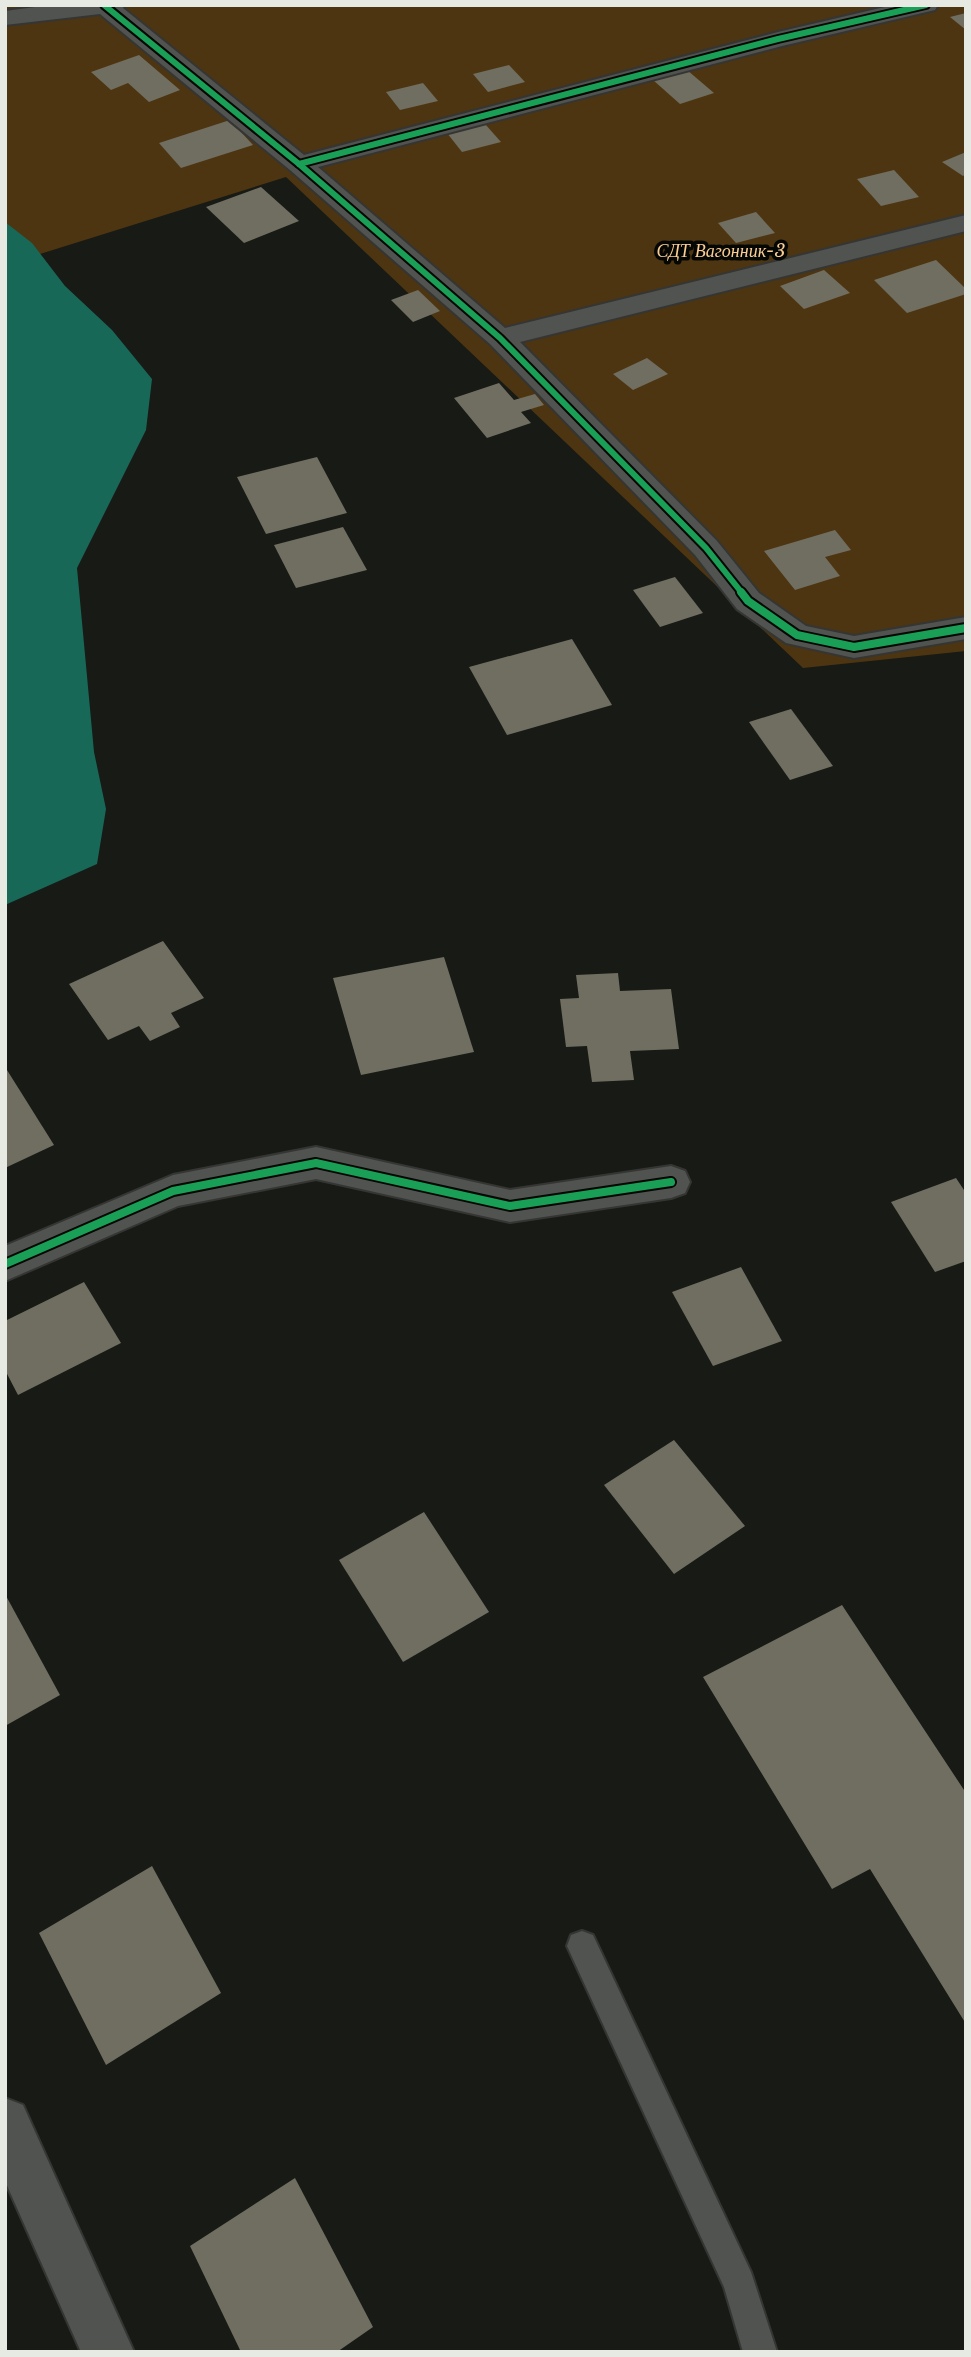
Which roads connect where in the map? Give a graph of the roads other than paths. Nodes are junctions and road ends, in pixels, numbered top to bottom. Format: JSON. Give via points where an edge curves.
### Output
{"nodes":[{"id":1,"x":926,"y":5,"type":"edge"},
{"id":2,"x":108,"y":6,"type":"edge"},
{"id":3,"x":5,"y":18,"type":"edge"},
{"id":4,"x":299,"y":163,"type":"junction"},
{"id":5,"x":966,"y":223,"type":"edge"},
{"id":6,"x":500,"y":338,"type":"junction"},
{"id":7,"x":966,"y":628,"type":"edge"},
{"id":8,"x":671,"y":1182,"type":"dead end"},
{"id":9,"x":5,"y":1264,"type":"edge"},
{"id":10,"x":582,"y":1946,"type":"dead end"},
{"id":11,"x":5,"y":2123,"type":"edge"},
{"id":12,"x":108,"y":2352,"type":"edge"},
{"id":13,"x":760,"y":2352,"type":"edge"}],
"edges":[{"from":1,"to":4,"type":"street"},
{"from":2,"to":3,"type":"street"},
{"from":2,"to":4,"type":"street"},
{"from":4,"to":6,"type":"street"},
{"from":5,"to":6,"type":"street"},
{"from":6,"to":7,"type":"street","via":[[706,548],[748,601],[797,635],[854,647]]},
{"from":8,"to":9,"type":"street","via":[[510,1206],[316,1163],[173,1191]]},
{"from":10,"to":13,"type":"lane","via":[[739,2284]]},
{"from":11,"to":12,"type":"street"}]}
